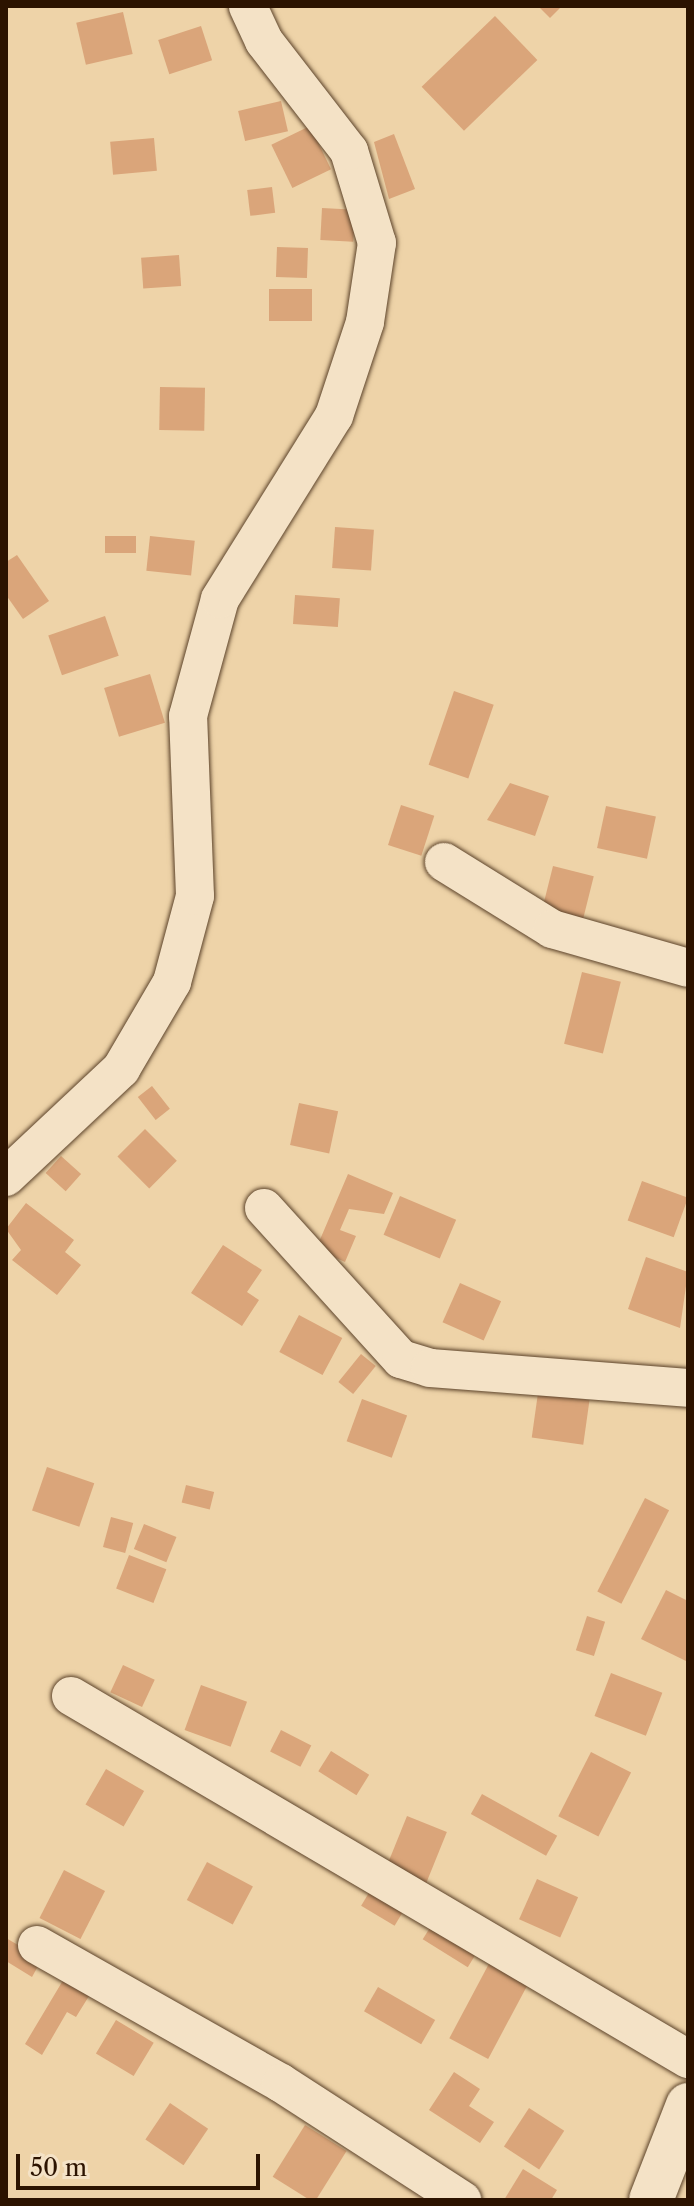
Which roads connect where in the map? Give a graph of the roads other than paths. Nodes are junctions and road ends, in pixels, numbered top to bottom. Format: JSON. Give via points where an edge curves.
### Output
{"nodes":[{"id":1,"x":248,"y":6,"type":"edge"},
{"id":2,"x":444,"y":862,"type":"dead end"},
{"id":3,"x":688,"y":968,"type":"edge"},
{"id":4,"x":6,"y":1177,"type":"edge"},
{"id":5,"x":264,"y":1208,"type":"dead end"},
{"id":6,"x":688,"y":1388,"type":"edge"},
{"id":7,"x":71,"y":1696,"type":"dead end"},
{"id":8,"x":37,"y":1945,"type":"dead end"},
{"id":9,"x":688,"y":2059,"type":"edge"},
{"id":10,"x":688,"y":2105,"type":"edge"},
{"id":11,"x":462,"y":2200,"type":"edge"},
{"id":12,"x":651,"y":2200,"type":"edge"}],
"edges":[{"from":1,"to":4,"type":"street","via":[[264,41],[349,151],[377,243],[365,322],[334,416],[220,599],[188,716],[195,896],[172,982],[121,1069]]},
{"from":2,"to":3,"type":"street","via":[[552,929]]},
{"from":5,"to":6,"type":"street","via":[[401,1359],[430,1368]]},
{"from":7,"to":9,"type":"street"},
{"from":8,"to":11,"type":"street","via":[[281,2083]]},
{"from":10,"to":12,"type":"main road"}]}
